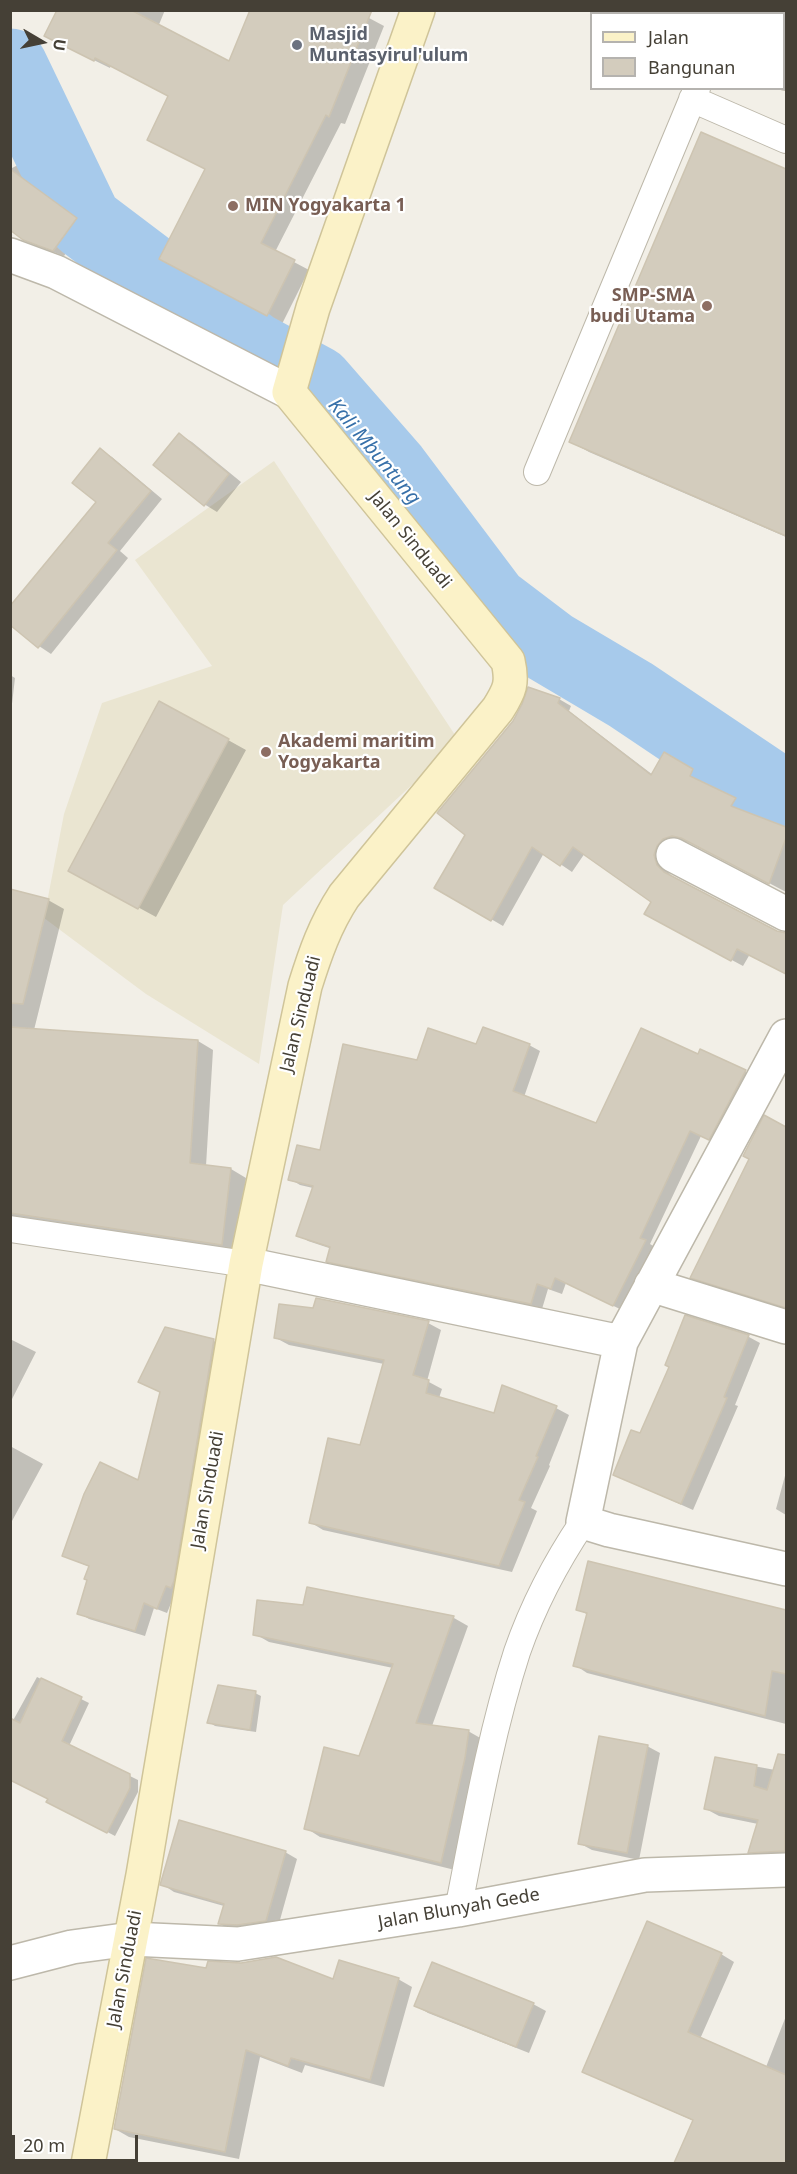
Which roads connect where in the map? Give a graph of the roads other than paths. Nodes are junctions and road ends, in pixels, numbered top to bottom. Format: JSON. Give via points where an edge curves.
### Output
{"nodes":[{"id":1,"x":418,"y":10,"type":"edge"},
{"id":2,"x":695,"y":94,"type":"edge"},
{"id":3,"x":786,"y":140,"type":"edge"},
{"id":4,"x":10,"y":255,"type":"edge"},
{"id":5,"x":291,"y":384,"type":"junction"},
{"id":6,"x":537,"y":472,"type":"dead end"},
{"id":7,"x":673,"y":855,"type":"dead end"},
{"id":8,"x":786,"y":914,"type":"edge"},
{"id":9,"x":786,"y":1036,"type":"edge"},
{"id":10,"x":10,"y":1229,"type":"edge"},
{"id":11,"x":246,"y":1264,"type":"junction"},
{"id":12,"x":651,"y":1285,"type":"junction"},
{"id":13,"x":786,"y":1327,"type":"edge"},
{"id":14,"x":621,"y":1342,"type":"junction"},
{"id":15,"x":583,"y":1522,"type":"junction"},
{"id":16,"x":786,"y":1569,"type":"edge"},
{"id":17,"x":786,"y":1870,"type":"edge"},
{"id":18,"x":458,"y":1910,"type":"junction"},
{"id":19,"x":131,"y":1939,"type":"junction"},
{"id":20,"x":10,"y":1963,"type":"edge"},
{"id":21,"x":88,"y":2163,"type":"edge"}],
"edges":[{"from":1,"to":5,"type":"street","via":[[313,308]]},
{"from":2,"to":3,"type":"lane"},
{"from":2,"to":6,"type":"lane"},
{"from":4,"to":5,"type":"street","via":[[56,272]]},
{"from":5,"to":11,"type":"street","name":"Jalan Sinduadi","via":[[508,661],[512,677],[498,709],[330,918],[305,987]]},
{"from":7,"to":8,"type":"street"},
{"from":9,"to":12,"type":"street"},
{"from":10,"to":11,"type":"lane"},
{"from":11,"to":14,"type":"street"},
{"from":11,"to":19,"type":"street","name":"Jalan Sinduadi"},
{"from":12,"to":13,"type":"street"},
{"from":12,"to":14,"type":"street"},
{"from":14,"to":15,"type":"street"},
{"from":15,"to":16,"type":"street"},
{"from":15,"to":18,"type":"lane","via":[[560,1556],[518,1651],[492,1739]]},
{"from":17,"to":18,"type":"street","name":"Jalan Blunyah Gede","via":[[645,1875]]},
{"from":18,"to":19,"type":"street","name":"Jalan Blunyah Gede","via":[[238,1944]]},
{"from":19,"to":20,"type":"street","name":"Jalan Blunyah Gede","via":[[72,1947]]},
{"from":19,"to":21,"type":"street","name":"Jalan Sinduadi"}]}
